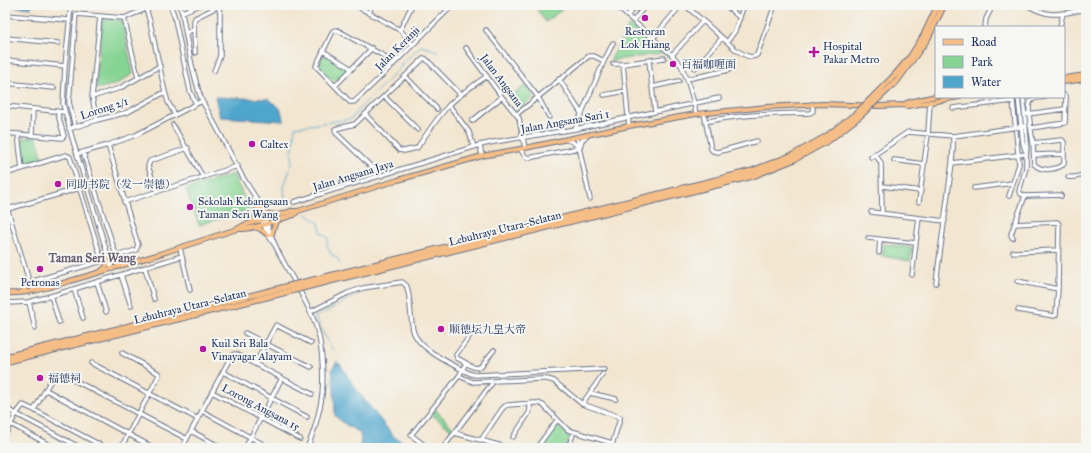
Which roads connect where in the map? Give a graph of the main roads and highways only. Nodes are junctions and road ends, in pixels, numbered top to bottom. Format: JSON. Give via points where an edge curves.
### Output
{"nodes":[{"id":1,"x":938,"y":5,"type":"edge"},
{"id":2,"x":944,"y":5,"type":"edge"},
{"id":3,"x":1086,"y":75,"type":"edge"},
{"id":4,"x":896,"y":78,"type":"junction"},
{"id":5,"x":1065,"y":78,"type":"edge"},
{"id":6,"x":1086,"y":79,"type":"edge"},
{"id":7,"x":1065,"y":82,"type":"edge"},
{"id":8,"x":935,"y":96,"type":"edge"},
{"id":9,"x":953,"y":98,"type":"edge"},
{"id":10,"x":902,"y":105,"type":"junction"},
{"id":11,"x":279,"y":217,"type":"junction"},
{"id":12,"x":253,"y":224,"type":"junction"},
{"id":13,"x":124,"y":265,"type":"junction"},
{"id":14,"x":100,"y":272,"type":"junction"},
{"id":15,"x":46,"y":288,"type":"junction"},
{"id":16,"x":286,"y":289,"type":"junction"},
{"id":17,"x":19,"y":293,"type":"junction"},
{"id":18,"x":6,"y":294,"type":"edge"},
{"id":19,"x":5,"y":357,"type":"edge"},
{"id":20,"x":5,"y":362,"type":"edge"}],
"edges":[{"from":1,"to":4,"type":"highway","name":"Lebuhraya Utara–Selatan","via":[[924,35]]},
{"from":2,"to":4,"type":"highway","name":"Lebuhraya Utara–Selatan","via":[[928,38]]},
{"from":3,"to":5,"type":"main road"},
{"from":4,"to":16,"type":"highway","name":"Lebuhraya Utara–Selatan","bridge":true,"via":[[828,138],[752,171]]},
{"from":6,"to":7,"type":"main road"},
{"from":8,"to":10,"type":"main road"},
{"from":9,"to":10,"type":"main road"},
{"from":10,"to":11,"type":"main road","via":[[812,104],[696,114],[482,156]]},
{"from":11,"to":12,"type":"main road"},
{"from":11,"to":12,"type":"main road","via":[[270,234]]},
{"from":11,"to":12,"type":"main road","via":[[259,208]]},
{"from":12,"to":13,"type":"main road"},
{"from":13,"to":14,"type":"main road"},
{"from":13,"to":14,"type":"main road","via":[[109,259],[106,267]]},
{"from":14,"to":15,"type":"main road"},
{"from":15,"to":17,"type":"main road"},
{"from":15,"to":17,"type":"main road","via":[[30,283]]},
{"from":16,"to":19,"type":"highway","name":"Lebuhraya Utara–Selatan"},
{"from":16,"to":20,"type":"highway","name":"Lebuhraya Utara–Selatan"},
{"from":17,"to":18,"type":"main road"}]}
